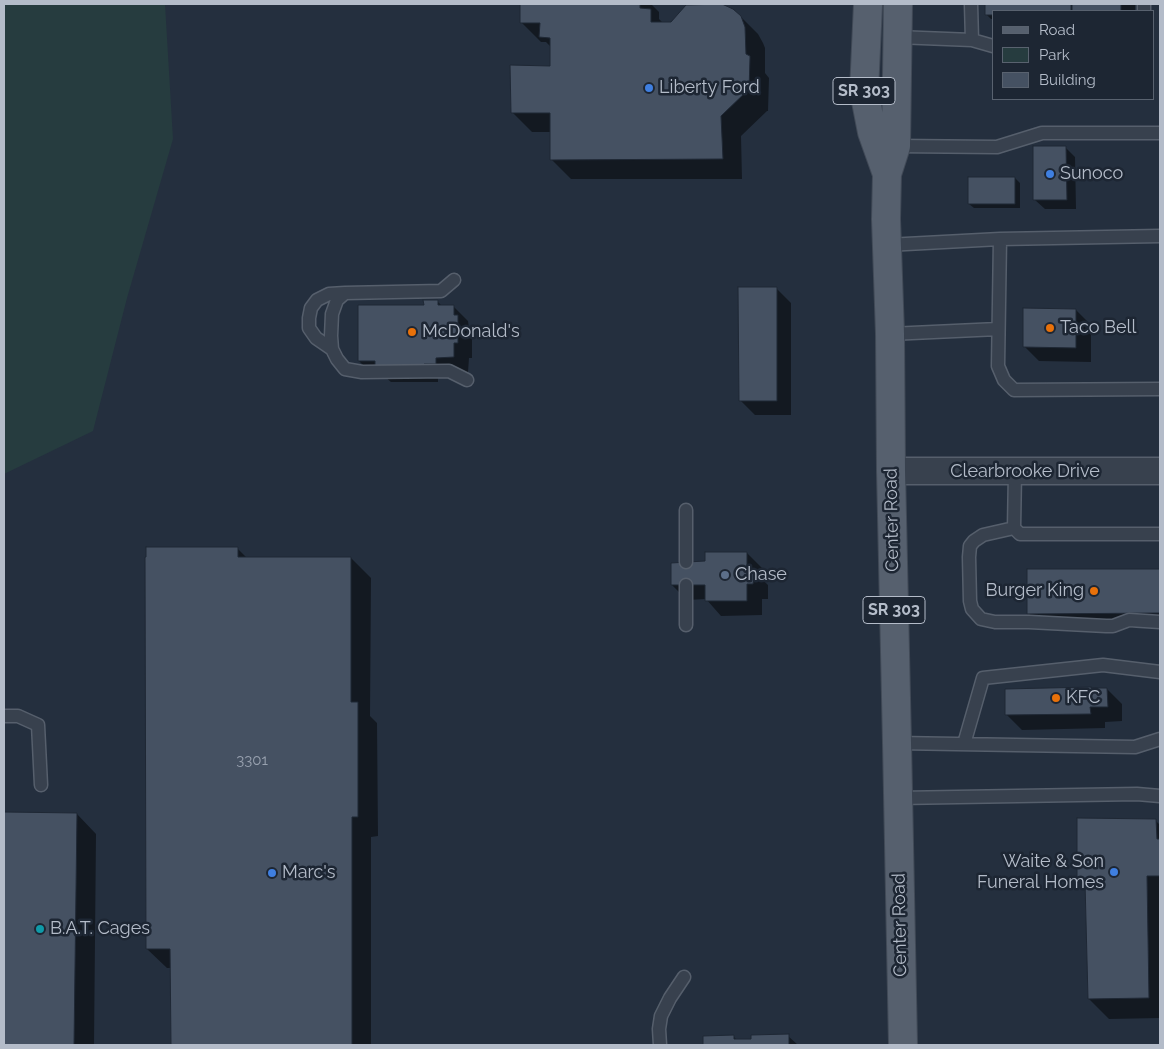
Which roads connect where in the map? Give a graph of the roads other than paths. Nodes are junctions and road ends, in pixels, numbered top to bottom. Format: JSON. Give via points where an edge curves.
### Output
{"nodes":[{"id":1,"x":868,"y":4,"type":"edge"},
{"id":2,"x":898,"y":4,"type":"edge"},
{"id":3,"x":972,"y":4,"type":"edge"},
{"id":4,"x":897,"y":37,"type":"junction"},
{"id":5,"x":972,"y":40,"type":"junction"},
{"id":6,"x":992,"y":46,"type":"edge"},
{"id":7,"x":1160,"y":134,"type":"edge"},
{"id":8,"x":896,"y":146,"type":"junction"},
{"id":9,"x":887,"y":174,"type":"junction"},
{"id":10,"x":1160,"y":236,"type":"edge"},
{"id":11,"x":1000,"y":239,"type":"junction"},
{"id":12,"x":887,"y":245,"type":"junction"},
{"id":13,"x":454,"y":280,"type":"dead end"},
{"id":14,"x":345,"y":293,"type":"junction"},
{"id":15,"x":998,"y":329,"type":"junction"},
{"id":16,"x":890,"y":334,"type":"junction"},
{"id":17,"x":332,"y":349,"type":"junction"},
{"id":18,"x":467,"y":380,"type":"dead end"},
{"id":19,"x":1160,"y":389,"type":"edge"},
{"id":20,"x":891,"y":471,"type":"junction"},
{"id":21,"x":1160,"y":471,"type":"edge"},
{"id":22,"x":1015,"y":472,"type":"junction"},
{"id":23,"x":686,"y":510,"type":"dead end"},
{"id":24,"x":1014,"y":528,"type":"junction"},
{"id":25,"x":1160,"y":534,"type":"edge"},
{"id":26,"x":686,"y":562,"type":"dead end"},
{"id":27,"x":686,"y":585,"type":"dead end"},
{"id":28,"x":1160,"y":622,"type":"edge"},
{"id":29,"x":686,"y":625,"type":"dead end"},
{"id":30,"x":1160,"y":672,"type":"edge"},
{"id":31,"x":4,"y":716,"type":"edge"},
{"id":32,"x":1160,"y":739,"type":"edge"},
{"id":33,"x":898,"y":743,"type":"junction"},
{"id":34,"x":964,"y":744,"type":"junction"},
{"id":35,"x":41,"y":785,"type":"dead end"},
{"id":36,"x":1160,"y":796,"type":"edge"},
{"id":37,"x":898,"y":798,"type":"junction"},
{"id":38,"x":684,"y":978,"type":"dead end"},
{"id":39,"x":660,"y":1045,"type":"edge"},
{"id":40,"x":903,"y":1045,"type":"edge"}],
"edges":[{"from":1,"to":9,"type":"main road","name":"Center Road","number":"SR 303","via":[[864,91],[872,132]]},
{"from":2,"to":4,"type":"main road","name":"Center Road","number":"SR 303"},
{"from":3,"to":5,"type":"lane"},
{"from":4,"to":5,"type":"lane"},
{"from":4,"to":8,"type":"main road","name":"Center Road","number":"SR 303"},
{"from":5,"to":6,"type":"lane"},
{"from":7,"to":8,"type":"lane","via":[[1042,132],[997,147]]},
{"from":8,"to":9,"type":"main road","name":"Center Road","number":"SR 303"},
{"from":9,"to":12,"type":"main road","name":"Center Road","number":"SR 303"},
{"from":10,"to":11,"type":"lane"},
{"from":11,"to":12,"type":"lane"},
{"from":11,"to":15,"type":"lane"},
{"from":12,"to":16,"type":"main road","name":"Center Road","number":"SR 303"},
{"from":13,"to":14,"type":"lane","via":[[441,291]]},
{"from":14,"to":17,"type":"lane","via":[[337,300],[332,314]]},
{"from":14,"to":17,"type":"lane","via":[[329,294],[317,300],[311,308],[309,328],[316,338]]},
{"from":15,"to":16,"type":"lane"},
{"from":15,"to":19,"type":"lane","via":[[998,366],[1004,380],[1014,390]]},
{"from":16,"to":20,"type":"main road","name":"Center Road","number":"SR 303"},
{"from":17,"to":18,"type":"lane","via":[[344,369],[362,372],[448,371]]},
{"from":20,"to":22,"type":"street","name":"Clearbrooke Drive"},
{"from":20,"to":33,"type":"main road","name":"Center Road","number":"SR 303"},
{"from":21,"to":22,"type":"street","name":"Clearbrooke Drive"},
{"from":22,"to":24,"type":"lane"},
{"from":23,"to":26,"type":"lane"},
{"from":24,"to":25,"type":"lane","via":[[1020,534]]},
{"from":24,"to":28,"type":"lane","via":[[983,535],[970,546],[970,601],[981,619],[1106,626],[1129,620]]},
{"from":27,"to":29,"type":"lane"},
{"from":30,"to":34,"type":"lane","via":[[1103,665],[983,678]]},
{"from":31,"to":35,"type":"lane","via":[[18,716],[38,725]]},
{"from":32,"to":34,"type":"lane","via":[[1135,747]]},
{"from":33,"to":34,"type":"lane"},
{"from":33,"to":37,"type":"main road","name":"Center Road","number":"SR 303"},
{"from":36,"to":37,"type":"lane"},
{"from":37,"to":40,"type":"main road","name":"Center Road","number":"SR 303"},
{"from":38,"to":39,"type":"lane","via":[[661,1016]]}]}
